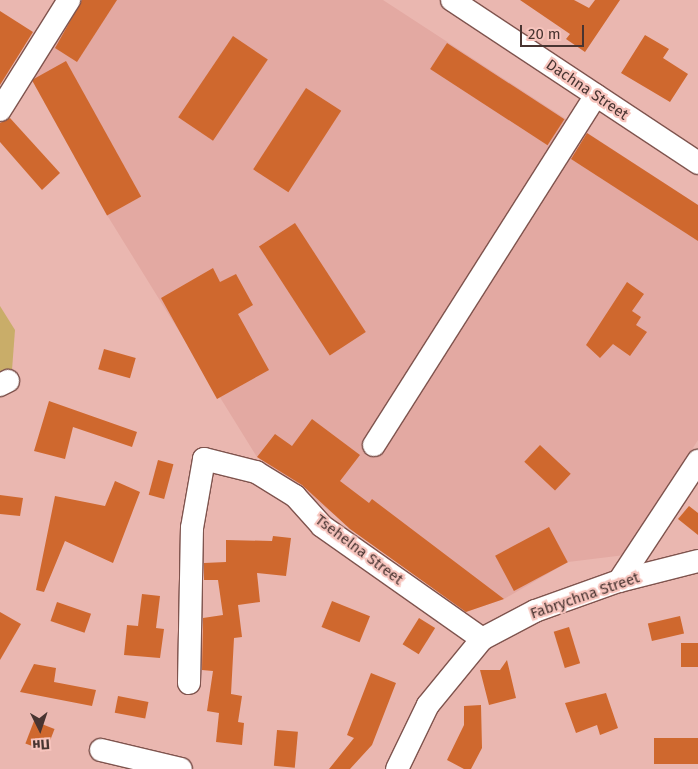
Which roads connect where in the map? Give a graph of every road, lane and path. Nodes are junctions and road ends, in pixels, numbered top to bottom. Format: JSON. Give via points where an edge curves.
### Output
{"nodes":[{"id":1,"x":69,"y":0,"type":"edge"},
{"id":2,"x":452,"y":0,"type":"edge"},
{"id":3,"x":596,"y":96,"type":"junction"},
{"id":4,"x":0,"y":110,"type":"edge"},
{"id":5,"x":698,"y":163,"type":"edge"},
{"id":6,"x":374,"y":446,"type":"dead end"},
{"id":7,"x":698,"y":461,"type":"edge"},
{"id":8,"x":698,"y":561,"type":"edge"},
{"id":9,"x":619,"y":581,"type":"junction"},
{"id":10,"x":482,"y":640,"type":"junction"},
{"id":11,"x":189,"y":683,"type":"dead end"},
{"id":12,"x":102,"y":750,"type":"dead end"},
{"id":13,"x":181,"y":769,"type":"edge"},
{"id":14,"x":397,"y":769,"type":"edge"}],
"edges":[{"from":1,"to":4,"type":"street"},
{"from":2,"to":3,"type":"street","name":"Dachna Street"},
{"from":3,"to":5,"type":"street","name":"Dachna Street"},
{"from":3,"to":6,"type":"street"},
{"from":7,"to":9,"type":"street"},
{"from":8,"to":9,"type":"street","name":"Fabrychna Street"},
{"from":9,"to":10,"type":"street","name":"Fabrychna Street","via":[[535,611]]},
{"from":10,"to":11,"type":"street","name":"Tsehelna Street","via":[[322,526],[295,496],[256,472],[204,459],[192,528]]},
{"from":10,"to":14,"type":"street","name":"Fabrychna Street","via":[[428,705]]},
{"from":12,"to":13,"type":"street"}]}
